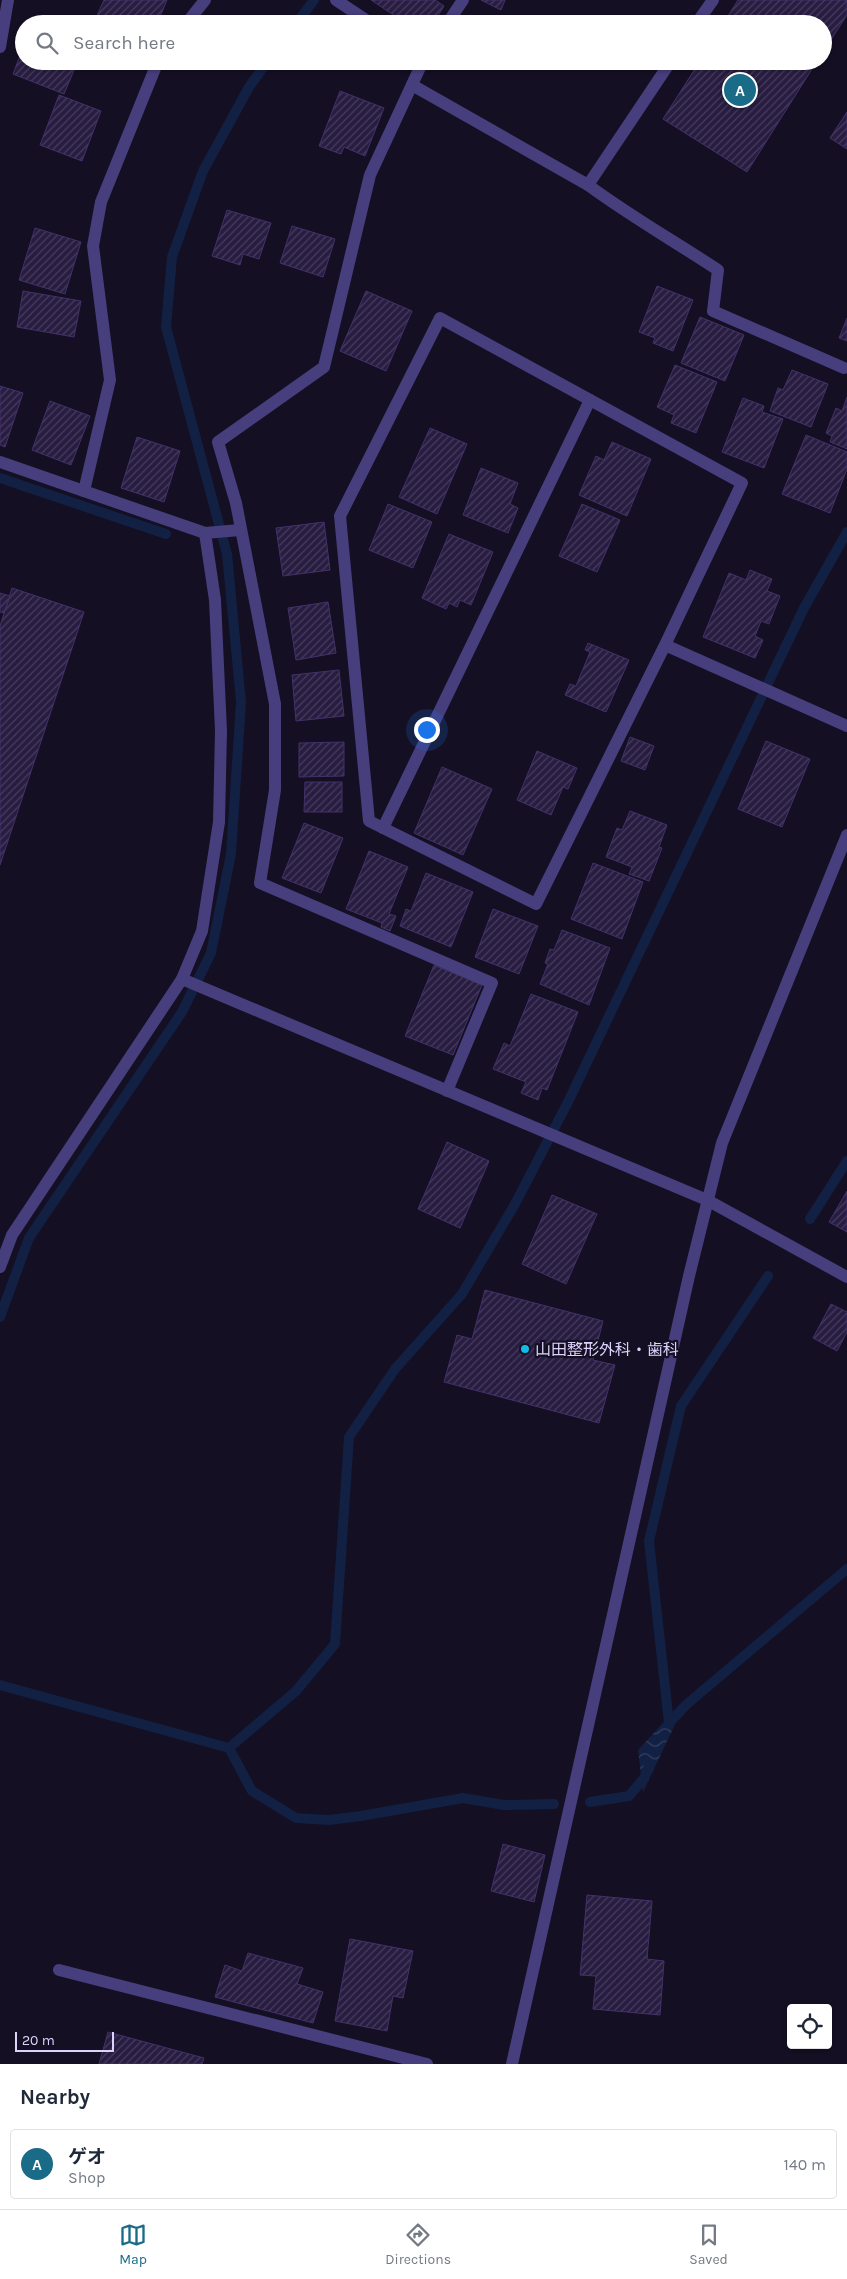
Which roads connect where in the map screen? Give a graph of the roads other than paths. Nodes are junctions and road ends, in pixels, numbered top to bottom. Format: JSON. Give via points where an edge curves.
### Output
{"nodes":[{"id":1,"x":8,"y":0,"type":"edge"},
{"id":2,"x":205,"y":0,"type":"edge"},
{"id":3,"x":336,"y":0,"type":"edge"},
{"id":4,"x":463,"y":0,"type":"edge"},
{"id":5,"x":713,"y":0,"type":"edge"},
{"id":6,"x":193,"y":15,"type":"edge"},
{"id":7,"x":358,"y":15,"type":"edge"},
{"id":8,"x":453,"y":15,"type":"edge"},
{"id":9,"x":702,"y":15,"type":"edge"},
{"id":10,"x":0,"y":47,"type":"edge"},
{"id":11,"x":154,"y":70,"type":"edge"},
{"id":12,"x":419,"y":70,"type":"edge"},
{"id":13,"x":665,"y":70,"type":"edge"},
{"id":14,"x":412,"y":85,"type":"junction"},
{"id":15,"x":588,"y":185,"type":"junction"},
{"id":16,"x":844,"y":368,"type":"dead end"},
{"id":17,"x":590,"y":400,"type":"junction"},
{"id":18,"x":0,"y":462,"type":"edge"},
{"id":19,"x":84,"y":491,"type":"junction"},
{"id":20,"x":236,"y":531,"type":"junction"},
{"id":21,"x":209,"y":533,"type":"junction"},
{"id":22,"x":665,"y":645,"type":"junction"},
{"id":23,"x":847,"y":726,"type":"edge"},
{"id":24,"x":383,"y":828,"type":"junction"},
{"id":25,"x":847,"y":835,"type":"edge"},
{"id":26,"x":186,"y":981,"type":"junction"},
{"id":27,"x":447,"y":1091,"type":"junction"},
{"id":28,"x":707,"y":1200,"type":"junction"},
{"id":29,"x":0,"y":1267,"type":"edge"},
{"id":30,"x":847,"y":1276,"type":"edge"},
{"id":31,"x":59,"y":1970,"type":"dead end"},
{"id":32,"x":428,"y":2064,"type":"edge"},
{"id":33,"x":512,"y":2064,"type":"edge"}],
"edges":[{"from":1,"to":10,"type":"street"},
{"from":2,"to":6,"type":"street"},
{"from":3,"to":7,"type":"street"},
{"from":4,"to":8,"type":"street"},
{"from":5,"to":9,"type":"street"},
{"from":11,"to":19,"type":"street","via":[[100,202],[93,246],[110,380]]},
{"from":12,"to":14,"type":"street"},
{"from":13,"to":15,"type":"street"},
{"from":14,"to":15,"type":"street"},
{"from":14,"to":20,"type":"street","via":[[370,175],[324,367],[218,442],[236,504]]},
{"from":15,"to":16,"type":"street","via":[[630,216],[718,270],[713,310]]},
{"from":17,"to":22,"type":"street","via":[[742,483]]},
{"from":17,"to":24,"type":"street"},
{"from":17,"to":24,"type":"street","via":[[440,318],[340,516],[369,821]]},
{"from":18,"to":19,"type":"street"},
{"from":19,"to":21,"type":"street"},
{"from":20,"to":21,"type":"street"},
{"from":20,"to":27,"type":"street","via":[[275,704],[275,790],[260,883],[492,983]]},
{"from":21,"to":26,"type":"street","via":[[221,731],[219,822],[202,931]]},
{"from":22,"to":23,"type":"street"},
{"from":22,"to":24,"type":"street","via":[[536,904]]},
{"from":25,"to":28,"type":"street","via":[[722,1143]]},
{"from":26,"to":27,"type":"street"},
{"from":26,"to":29,"type":"street","via":[[12,1235]]},
{"from":27,"to":28,"type":"street"},
{"from":28,"to":30,"type":"street"},
{"from":28,"to":33,"type":"street"},
{"from":31,"to":32,"type":"street"}]}
